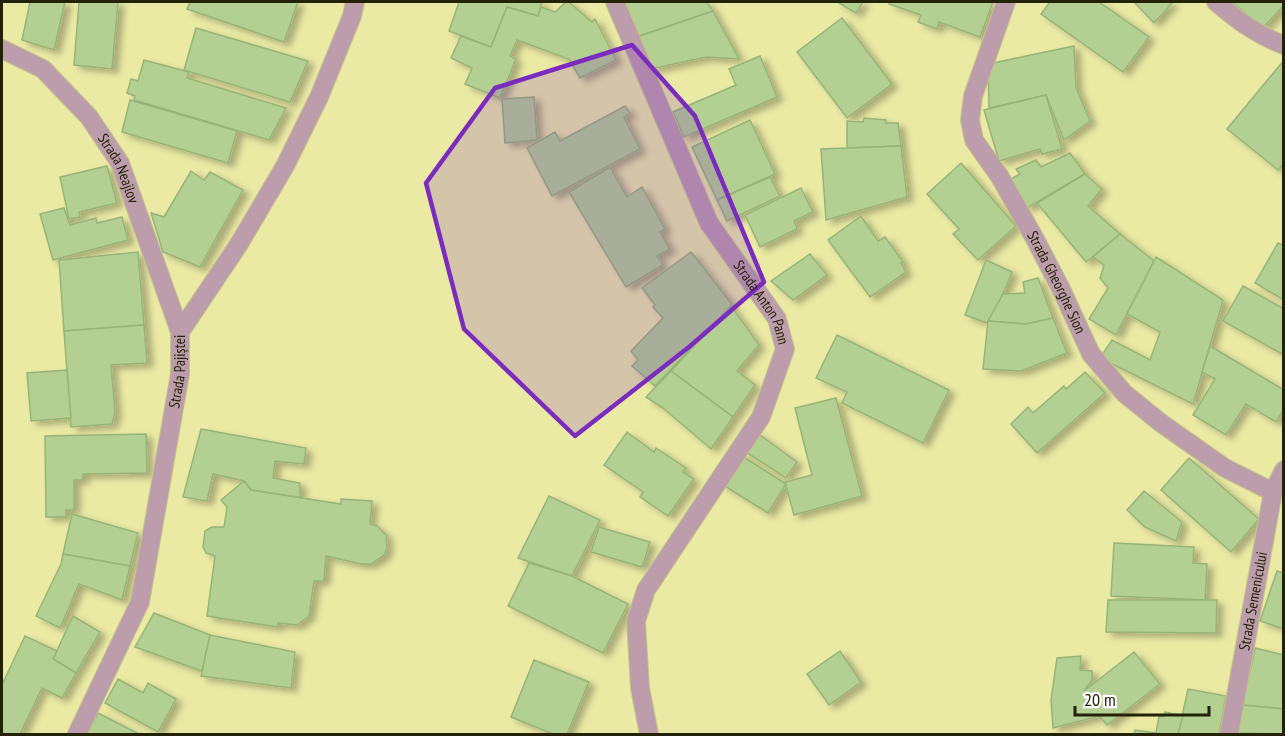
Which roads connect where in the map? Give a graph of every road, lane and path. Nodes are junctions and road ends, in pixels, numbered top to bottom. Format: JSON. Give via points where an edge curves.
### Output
{"nodes":[{"id":1,"x":355,"y":2,"type":"edge"},
{"id":2,"x":615,"y":2,"type":"edge"},
{"id":3,"x":1005,"y":2,"type":"edge"},
{"id":4,"x":1216,"y":2,"type":"edge"},
{"id":5,"x":1284,"y":45,"type":"edge"},
{"id":6,"x":2,"y":49,"type":"edge"},
{"id":7,"x":180,"y":332,"type":"junction"},
{"id":8,"x":1284,"y":470,"type":"edge"},
{"id":9,"x":1273,"y":492,"type":"junction"},
{"id":10,"x":77,"y":735,"type":"edge"},
{"id":11,"x":649,"y":735,"type":"edge"},
{"id":12,"x":1229,"y":735,"type":"edge"}],
"edges":[{"from":1,"to":7,"type":"street","name":"Strada Pajiștei","via":[[319,97],[285,166]]},
{"from":2,"to":11,"type":"street","name":"Strada Anton Pann","via":[[709,223],[777,319],[785,349],[761,417],[646,590],[636,621],[640,687]]},
{"from":3,"to":9,"type":"street","name":"Strada Gheorghe Sion","via":[[973,96],[970,120],[974,140],[1035,239],[1091,354],[1124,393],[1161,423],[1225,468]]},
{"from":4,"to":5,"type":"street","via":[[1242,24]]},
{"from":6,"to":7,"type":"street","name":"Strada Neajlov","via":[[43,69],[89,117],[120,163]]},
{"from":7,"to":10,"type":"street","name":"Strada Pajiștei","via":[[180,374],[140,602]]},
{"from":8,"to":9,"type":"street","name":"Strada Semenicului"},
{"from":9,"to":12,"type":"street","name":"Strada Semenicului"}]}
